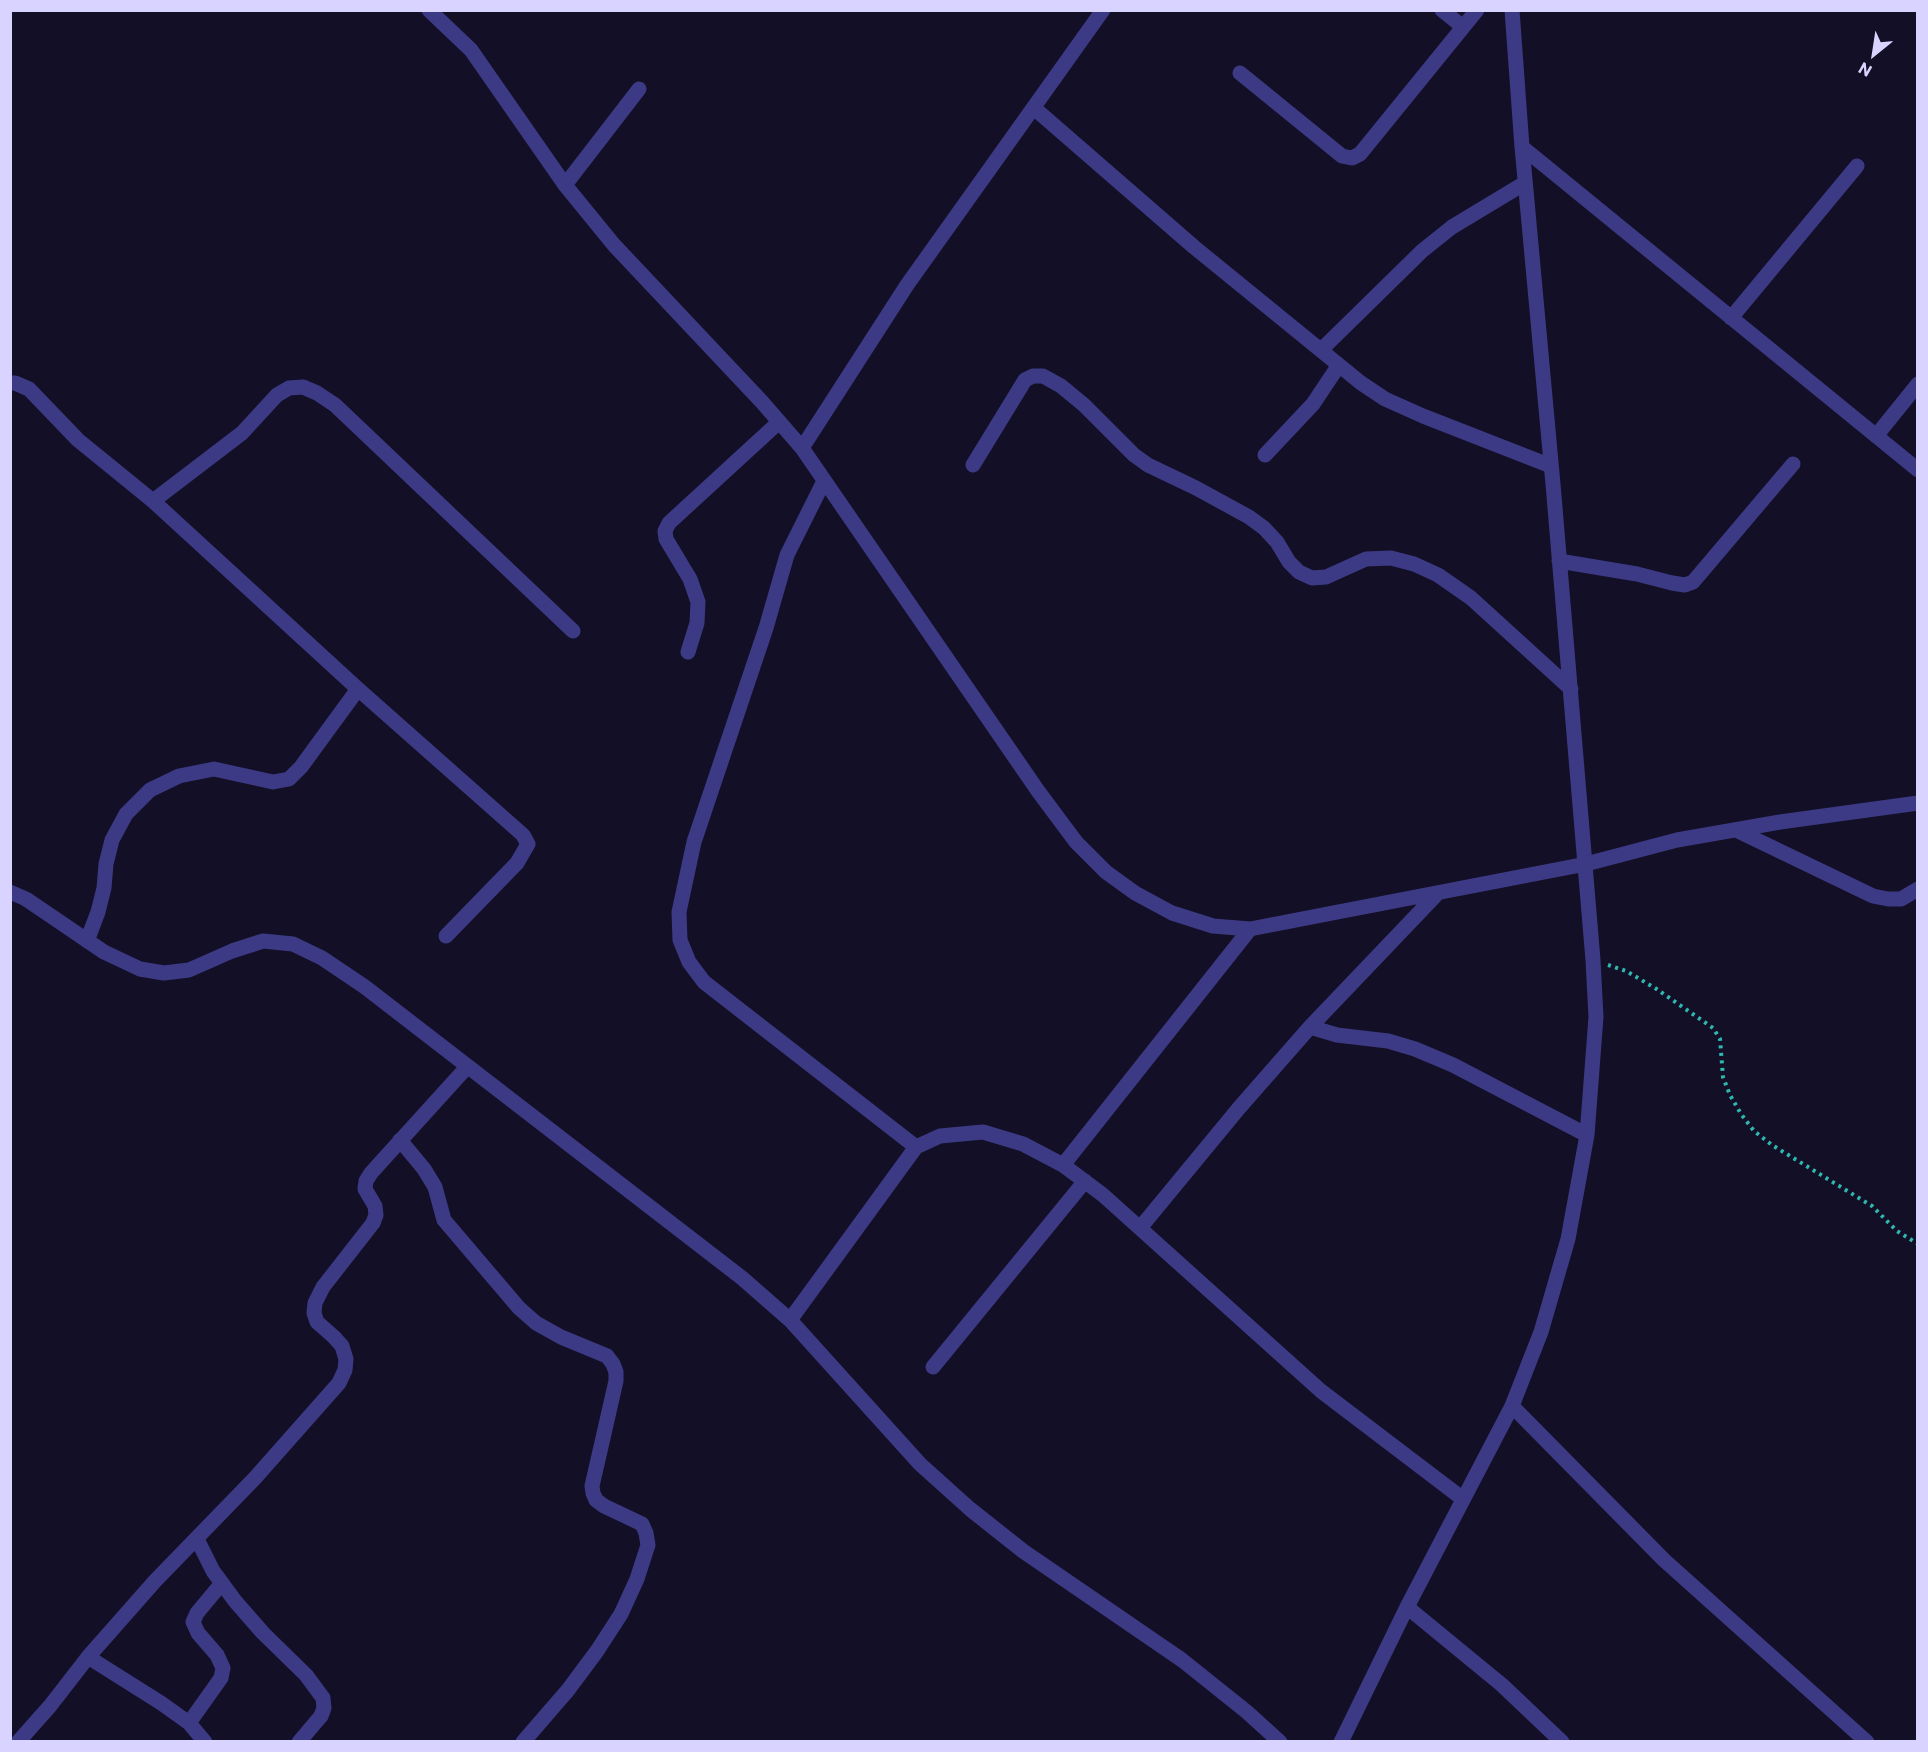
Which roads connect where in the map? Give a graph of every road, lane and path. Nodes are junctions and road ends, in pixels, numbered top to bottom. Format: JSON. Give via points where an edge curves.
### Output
{"nodes":[{"id":1,"x":429,"y":10,"type":"edge"},
{"id":2,"x":1103,"y":10,"type":"edge"},
{"id":3,"x":1442,"y":10,"type":"edge"},
{"id":4,"x":1478,"y":10,"type":"edge"},
{"id":5,"x":1512,"y":10,"type":"edge"},
{"id":6,"x":1462,"y":27,"type":"junction"},
{"id":7,"x":1240,"y":73,"type":"dead end"},
{"id":8,"x":639,"y":89,"type":"dead end"},
{"id":9,"x":1034,"y":108,"type":"junction"},
{"id":10,"x":1522,"y":147,"type":"junction"},
{"id":11,"x":1857,"y":166,"type":"dead end"},
{"id":12,"x":1525,"y":183,"type":"junction"},
{"id":13,"x":565,"y":185,"type":"junction"},
{"id":14,"x":1731,"y":318,"type":"junction"},
{"id":15,"x":1321,"y":350,"type":"junction"},
{"id":16,"x":1339,"y":365,"type":"junction"},
{"id":17,"x":10,"y":383,"type":"edge"},
{"id":18,"x":1917,"y":384,"type":"edge"},
{"id":19,"x":779,"y":422,"type":"junction"},
{"id":20,"x":1876,"y":436,"type":"junction"},
{"id":21,"x":802,"y":448,"type":"junction"},
{"id":22,"x":1265,"y":455,"type":"dead end"},
{"id":23,"x":1793,"y":464,"type":"dead end"},
{"id":24,"x":973,"y":465,"type":"dead end"},
{"id":25,"x":1551,"y":466,"type":"junction"},
{"id":26,"x":1917,"y":470,"type":"edge"},
{"id":27,"x":824,"y":481,"type":"junction"},
{"id":28,"x":153,"y":501,"type":"junction"},
{"id":29,"x":1559,"y":561,"type":"junction"},
{"id":30,"x":573,"y":631,"type":"dead end"},
{"id":31,"x":688,"y":652,"type":"dead end"},
{"id":32,"x":358,"y":688,"type":"junction"},
{"id":33,"x":1571,"y":689,"type":"junction"},
{"id":34,"x":1917,"y":803,"type":"edge"},
{"id":35,"x":1736,"y":830,"type":"junction"},
{"id":36,"x":1586,"y":864,"type":"junction"},
{"id":37,"x":1917,"y":890,"type":"edge"},
{"id":38,"x":10,"y":892,"type":"edge"},
{"id":39,"x":1436,"y":895,"type":"junction"},
{"id":40,"x":1250,"y":929,"type":"junction"},
{"id":41,"x":446,"y":936,"type":"dead end"},
{"id":42,"x":87,"y":941,"type":"junction"},
{"id":43,"x":1593,"y":960,"type":"junction"},
{"id":44,"x":1310,"y":1027,"type":"junction"},
{"id":45,"x":467,"y":1067,"type":"junction"},
{"id":46,"x":1587,"y":1136,"type":"junction"},
{"id":47,"x":400,"y":1140,"type":"junction"},
{"id":48,"x":916,"y":1148,"type":"junction"},
{"id":49,"x":1063,"y":1165,"type":"junction"},
{"id":50,"x":1085,"y":1181,"type":"junction"},
{"id":51,"x":1140,"y":1228,"type":"junction"},
{"id":52,"x":1917,"y":1244,"type":"edge"},
{"id":53,"x":790,"y":1320,"type":"junction"},
{"id":54,"x":933,"y":1367,"type":"dead end"},
{"id":55,"x":1512,"y":1406,"type":"junction"},
{"id":56,"x":1463,"y":1499,"type":"junction"},
{"id":57,"x":197,"y":1539,"type":"junction"},
{"id":58,"x":222,"y":1583,"type":"junction"},
{"id":59,"x":1407,"y":1607,"type":"junction"},
{"id":60,"x":88,"y":1657,"type":"junction"},
{"id":61,"x":189,"y":1723,"type":"junction"},
{"id":62,"x":18,"y":1742,"type":"edge"},
{"id":63,"x":205,"y":1742,"type":"edge"},
{"id":64,"x":299,"y":1742,"type":"edge"},
{"id":65,"x":523,"y":1742,"type":"edge"},
{"id":66,"x":1280,"y":1742,"type":"edge"},
{"id":67,"x":1341,"y":1742,"type":"edge"},
{"id":68,"x":1562,"y":1742,"type":"edge"},
{"id":69,"x":1867,"y":1742,"type":"edge"}],
"edges":[{"from":1,"to":13,"type":"street","via":[[471,50]]},
{"from":2,"to":9,"type":"street"},
{"from":3,"to":6,"type":"street"},
{"from":4,"to":6,"type":"street"},
{"from":5,"to":10,"type":"street"},
{"from":6,"to":7,"type":"street","via":[[1360,154],[1352,158],[1342,156]]},
{"from":8,"to":13,"type":"street"},
{"from":9,"to":15,"type":"street"},
{"from":9,"to":21,"type":"street","via":[[907,285]]},
{"from":10,"to":12,"type":"street"},
{"from":10,"to":14,"type":"street"},
{"from":11,"to":14,"type":"street"},
{"from":12,"to":15,"type":"street","via":[[1452,227]]},
{"from":12,"to":25,"type":"street"},
{"from":13,"to":19,"type":"street","via":[[614,245]]},
{"from":14,"to":20,"type":"street"},
{"from":15,"to":16,"type":"street"},
{"from":16,"to":22,"type":"street","via":[[1313,404]]},
{"from":16,"to":25,"type":"street","via":[[1385,399]]},
{"from":17,"to":28,"type":"street","via":[[29,389],[78,440]]},
{"from":18,"to":20,"type":"street"},
{"from":19,"to":21,"type":"street"},
{"from":19,"to":31,"type":"street","via":[[669,523],[665,531],[698,602],[697,623]]},
{"from":20,"to":26,"type":"street"},
{"from":21,"to":27,"type":"street"},
{"from":23,"to":29,"type":"street","via":[[1693,582],[1672,583]]},
{"from":24,"to":33,"type":"street","via":[[1025,380],[1043,376],[1084,405],[1148,465],[1264,528],[1299,572],[1312,579],[1326,577],[1365,559],[1391,558],[1414,564],[1471,598]]},
{"from":25,"to":29,"type":"street"},
{"from":27,"to":40,"type":"street","via":[[1076,842],[1106,872],[1172,913],[1213,926]]},
{"from":27,"to":48,"type":"street","via":[[787,555],[694,842],[679,912],[680,940],[689,962],[704,982]]},
{"from":28,"to":30,"type":"street","via":[[242,433],[277,395],[289,387],[303,387],[335,405]]},
{"from":28,"to":32,"type":"street"},
{"from":29,"to":33,"type":"street"},
{"from":32,"to":41,"type":"street","via":[[523,835],[528,844],[517,863]]},
{"from":32,"to":42,"type":"street","via":[[289,778],[273,783],[214,769],[179,776],[150,790],[126,814],[112,840],[105,888]]},
{"from":33,"to":36,"type":"street"},
{"from":34,"to":35,"type":"street"},
{"from":35,"to":36,"type":"street","via":[[1677,840]]},
{"from":35,"to":37,"type":"street","via":[[1873,896],[1901,898]]},
{"from":36,"to":39,"type":"street"},
{"from":36,"to":43,"type":"street"},
{"from":38,"to":42,"type":"street"},
{"from":39,"to":40,"type":"street"},
{"from":39,"to":44,"type":"street"},
{"from":40,"to":49,"type":"street"},
{"from":42,"to":45,"type":"street","via":[[140,969],[164,973],[189,970],[262,941],[293,944],[365,987]]},
{"from":43,"to":46,"type":"street","via":[[1596,1017]]},
{"from":43,"to":52,"type":"path","via":[[1626,971],[1713,1028],[1720,1039],[1723,1077],[1730,1095],[1754,1131],[1872,1206]]},
{"from":44,"to":46,"type":"street","via":[[1415,1048]]},
{"from":44,"to":51,"type":"street"},
{"from":45,"to":47,"type":"street"},
{"from":45,"to":53,"type":"street","via":[[742,1278]]},
{"from":46,"to":55,"type":"street","via":[[1568,1239],[1541,1332]]},
{"from":47,"to":57,"type":"street","via":[[366,1181],[365,1190],[375,1206],[373,1223],[315,1303],[317,1322],[342,1346],[346,1359],[339,1383]]},
{"from":47,"to":65,"type":"street","via":[[435,1188],[444,1220],[519,1308],[561,1337],[606,1356],[616,1372],[593,1493],[604,1506],[642,1524],[648,1545],[621,1614],[568,1690]]},
{"from":48,"to":49,"type":"street","via":[[940,1136],[983,1132],[1023,1144]]},
{"from":48,"to":53,"type":"street"},
{"from":49,"to":50,"type":"street"},
{"from":50,"to":51,"type":"street"},
{"from":50,"to":54,"type":"street"},
{"from":51,"to":56,"type":"street","via":[[1321,1391]]},
{"from":53,"to":66,"type":"street","via":[[920,1464],[970,1509],[1023,1551],[1182,1660]]},
{"from":55,"to":56,"type":"street"},
{"from":55,"to":69,"type":"street","via":[[1664,1560]]},
{"from":56,"to":59,"type":"street"},
{"from":57,"to":58,"type":"street"},
{"from":57,"to":60,"type":"street"},
{"from":58,"to":61,"type":"street","via":[[193,1622],[217,1655],[223,1668],[221,1678]]},
{"from":58,"to":64,"type":"street","via":[[263,1633],[306,1674],[323,1698],[321,1716]]},
{"from":59,"to":67,"type":"street"},
{"from":59,"to":68,"type":"street","via":[[1502,1685]]},
{"from":60,"to":61,"type":"street"},
{"from":60,"to":62,"type":"street"},
{"from":61,"to":63,"type":"street"}]}
